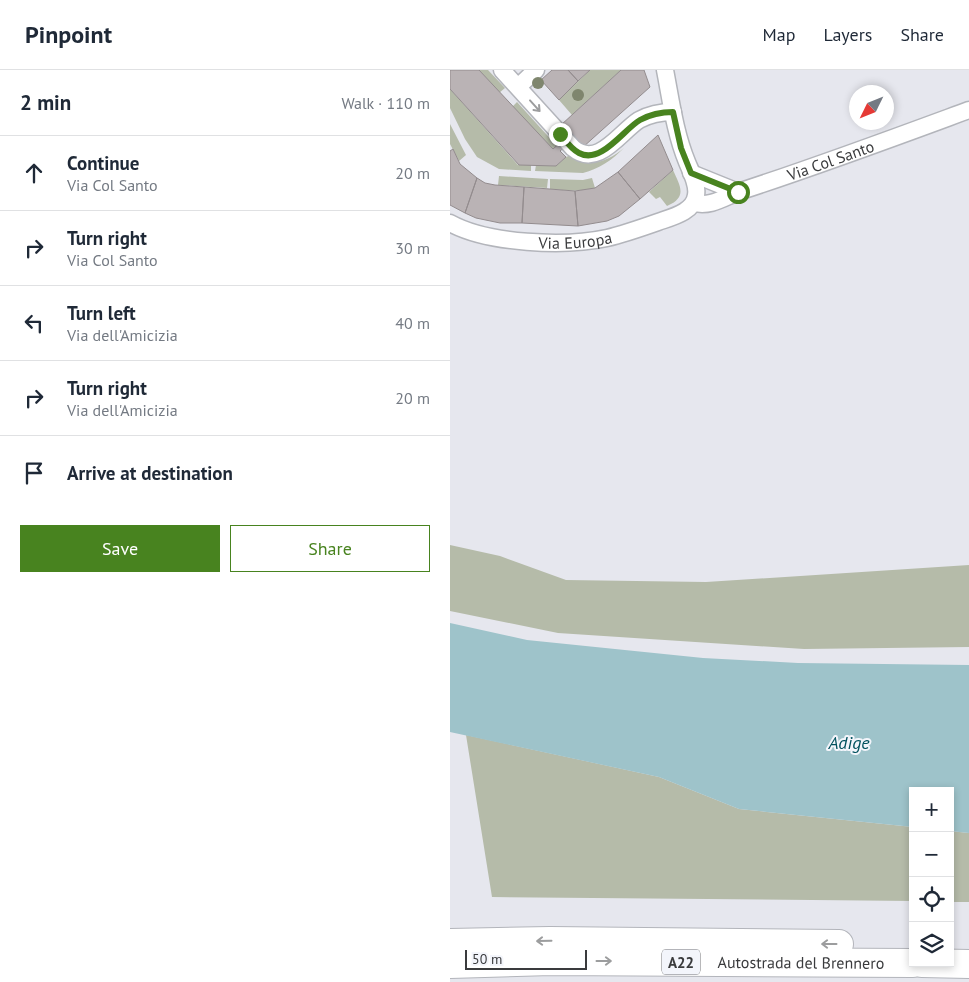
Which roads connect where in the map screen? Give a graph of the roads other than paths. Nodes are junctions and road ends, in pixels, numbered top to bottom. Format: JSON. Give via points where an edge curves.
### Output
{"nodes":[{"id":1,"x":502,"y":70,"type":"edge"},
{"id":2,"x":536,"y":70,"type":"edge"},
{"id":3,"x":664,"y":70,"type":"edge"},
{"id":4,"x":518,"y":87,"type":"junction"},
{"id":5,"x":969,"y":110,"type":"edge"},
{"id":6,"x":673,"y":112,"type":"junction"},
{"id":7,"x":691,"y":173,"type":"junction"},
{"id":8,"x":738,"y":192,"type":"junction"},
{"id":9,"x":694,"y":203,"type":"junction"},
{"id":10,"x":450,"y":223,"type":"edge"},
{"id":11,"x":450,"y":943,"type":"edge"},
{"id":12,"x":909,"y":944,"type":"edge"},
{"id":13,"x":954,"y":944,"type":"edge"},
{"id":14,"x":969,"y":945,"type":"edge"},
{"id":15,"x":909,"y":963,"type":"edge"},
{"id":16,"x":450,"y":964,"type":"edge"},
{"id":17,"x":954,"y":964,"type":"edge"},
{"id":18,"x":969,"y":964,"type":"edge"}],
"edges":[{"from":1,"to":4,"type":"street"},
{"from":2,"to":4,"type":"street"},
{"from":3,"to":6,"type":"street"},
{"from":4,"to":6,"type":"street","one_way":true,"via":[[573,148],[585,155],[612,145],[638,121],[656,112]]},
{"from":5,"to":8,"type":"street","name":"Via Col Santo"},
{"from":6,"to":7,"type":"street","via":[[681,148]]},
{"from":7,"to":8,"type":"street"},
{"from":7,"to":9,"type":"street","via":[[696,186]]},
{"from":8,"to":9,"type":"street","name":"Via Col Santo","via":[[709,204]]},
{"from":9,"to":10,"type":"street","name":"Via Europa","via":[[686,210],[634,230],[579,242],[499,238],[470,232]]},
{"from":12,"to":11,"type":"highway","name":"Autostrada del Brennero","number":"A22","one_way":true},
{"from":13,"to":14,"type":"highway"},
{"from":16,"to":15,"type":"highway","name":"Autostrada del Brennero","number":"A22","one_way":true,"via":[[551,961]]},
{"from":17,"to":18,"type":"highway"}]}
